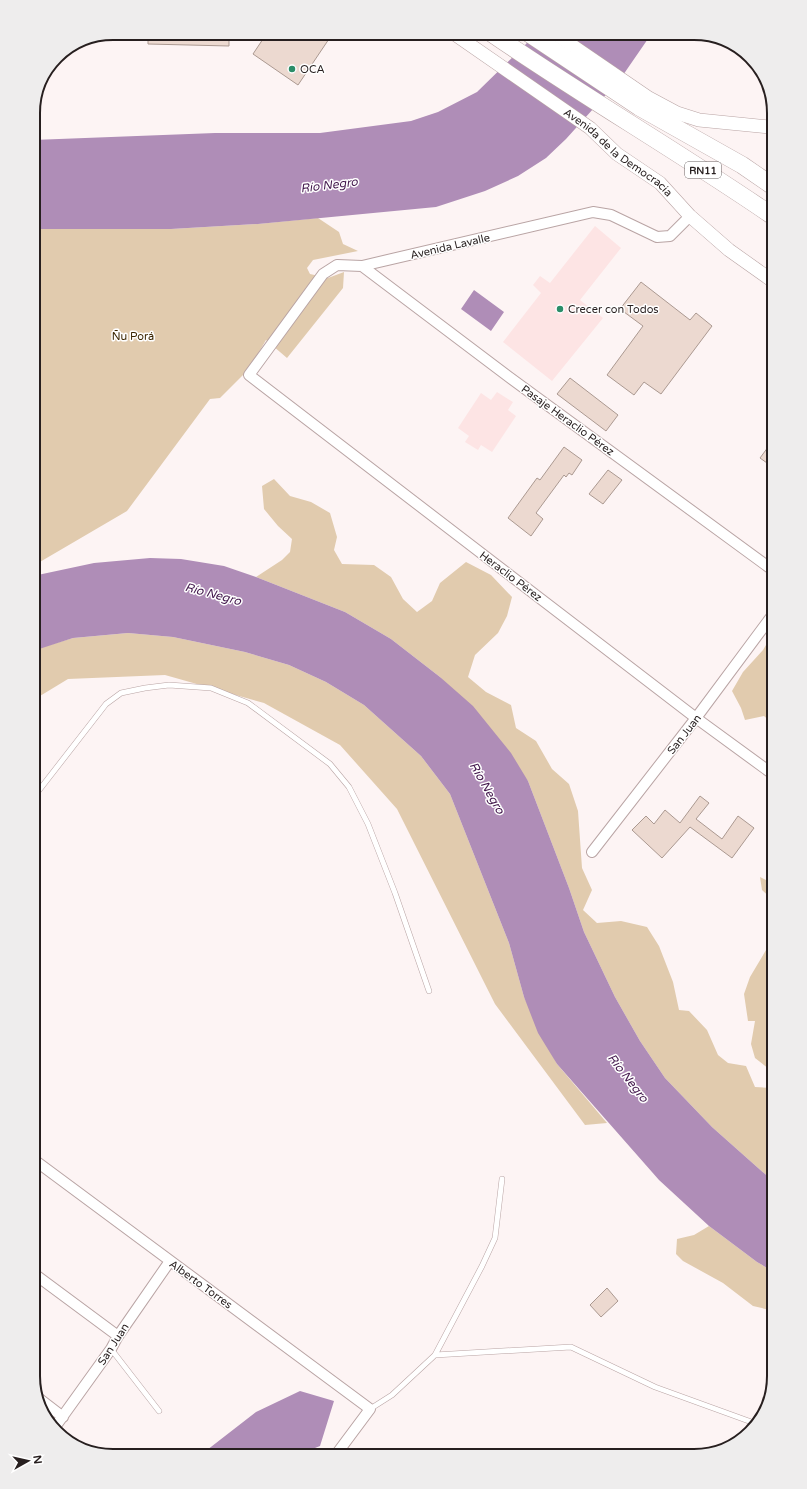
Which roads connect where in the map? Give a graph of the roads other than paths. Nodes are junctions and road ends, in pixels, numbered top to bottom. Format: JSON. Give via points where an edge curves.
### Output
{"nodes":[{"id":1,"x":463,"y":40,"type":"edge"},
{"id":2,"x":502,"y":40,"type":"edge"},
{"id":3,"x":540,"y":40,"type":"edge"},
{"id":4,"x":563,"y":40,"type":"edge"},
{"id":5,"x":644,"y":103,"type":"junction"},
{"id":6,"x":767,"y":127,"type":"edge"},
{"id":7,"x":767,"y":182,"type":"edge"},
{"id":8,"x":767,"y":212,"type":"edge"},
{"id":9,"x":690,"y":216,"type":"junction"},
{"id":10,"x":362,"y":266,"type":"junction"},
{"id":11,"x":767,"y":277,"type":"edge"},
{"id":12,"x":249,"y":375,"type":"joint"},
{"id":13,"x":767,"y":566,"type":"edge"},
{"id":14,"x":767,"y":622,"type":"edge"},
{"id":15,"x":696,"y":718,"type":"junction"},
{"id":16,"x":767,"y":770,"type":"edge"},
{"id":17,"x":40,"y":789,"type":"edge"},
{"id":18,"x":592,"y":852,"type":"dead end"},
{"id":19,"x":429,"y":992,"type":"dead end"},
{"id":20,"x":40,"y":1164,"type":"edge"},
{"id":21,"x":502,"y":1179,"type":"dead end"},
{"id":22,"x":170,"y":1262,"type":"junction"},
{"id":23,"x":40,"y":1278,"type":"edge"},
{"id":24,"x":118,"y":1336,"type":"junction"},
{"id":25,"x":111,"y":1349,"type":"junction"},
{"id":26,"x":435,"y":1355,"type":"junction"},
{"id":27,"x":46,"y":1404,"type":"edge"},
{"id":28,"x":370,"y":1409,"type":"junction"},
{"id":29,"x":159,"y":1411,"type":"dead end"},
{"id":30,"x":63,"y":1417,"type":"junction"},
{"id":31,"x":751,"y":1422,"type":"edge"},
{"id":32,"x":57,"y":1424,"type":"edge"},
{"id":33,"x":340,"y":1449,"type":"edge"}],
"edges":[{"from":1,"to":9,"type":"street","name":"Avenida de la Democracia","via":[[590,128],[617,154],[660,183]]},
{"from":2,"to":8,"type":"highway","number":"RN11"},
{"from":3,"to":5,"type":"highway","number":"RN11"},
{"from":4,"to":5,"type":"street"},
{"from":5,"to":6,"type":"street","via":[[699,120]]},
{"from":5,"to":7,"type":"highway","number":"RN11"},
{"from":9,"to":10,"type":"street","name":"Avenida Lavalle","via":[[670,236],[657,237],[611,215],[593,212]]},
{"from":9,"to":11,"type":"street","name":"Avenida de la Democracia","via":[[729,250]]},
{"from":10,"to":12,"type":"street","name":"Avenida Lavalle","via":[[337,265],[323,274]]},
{"from":10,"to":13,"type":"street","name":"Pasaje Heraclio Pérez"},
{"from":12,"to":15,"type":"street","name":"Heraclio Pérez"},
{"from":14,"to":15,"type":"street","name":"San Juan"},
{"from":15,"to":16,"type":"street","name":"Heraclio Pérez"},
{"from":15,"to":18,"type":"street","name":"San Juan"},
{"from":17,"to":19,"type":"lane","via":[[106,704],[121,694],[170,685],[211,688],[248,703],[330,764],[349,787],[368,824],[395,893]]},
{"from":20,"to":22,"type":"street","name":"Alberto Torres"},
{"from":21,"to":26,"type":"lane","via":[[495,1238]]},
{"from":22,"to":24,"type":"street","name":"San Juan"},
{"from":22,"to":28,"type":"street","name":"Alberto Torres"},
{"from":23,"to":24,"type":"street"},
{"from":24,"to":25,"type":"street","name":"San Juan"},
{"from":25,"to":29,"type":"lane"},
{"from":25,"to":30,"type":"street","name":"San Juan"},
{"from":26,"to":28,"type":"lane","via":[[392,1395]]},
{"from":26,"to":31,"type":"lane","via":[[570,1347],[655,1387]]},
{"from":27,"to":30,"type":"street"},
{"from":28,"to":33,"type":"street"},
{"from":30,"to":32,"type":"street","name":"San Juan"}]}
